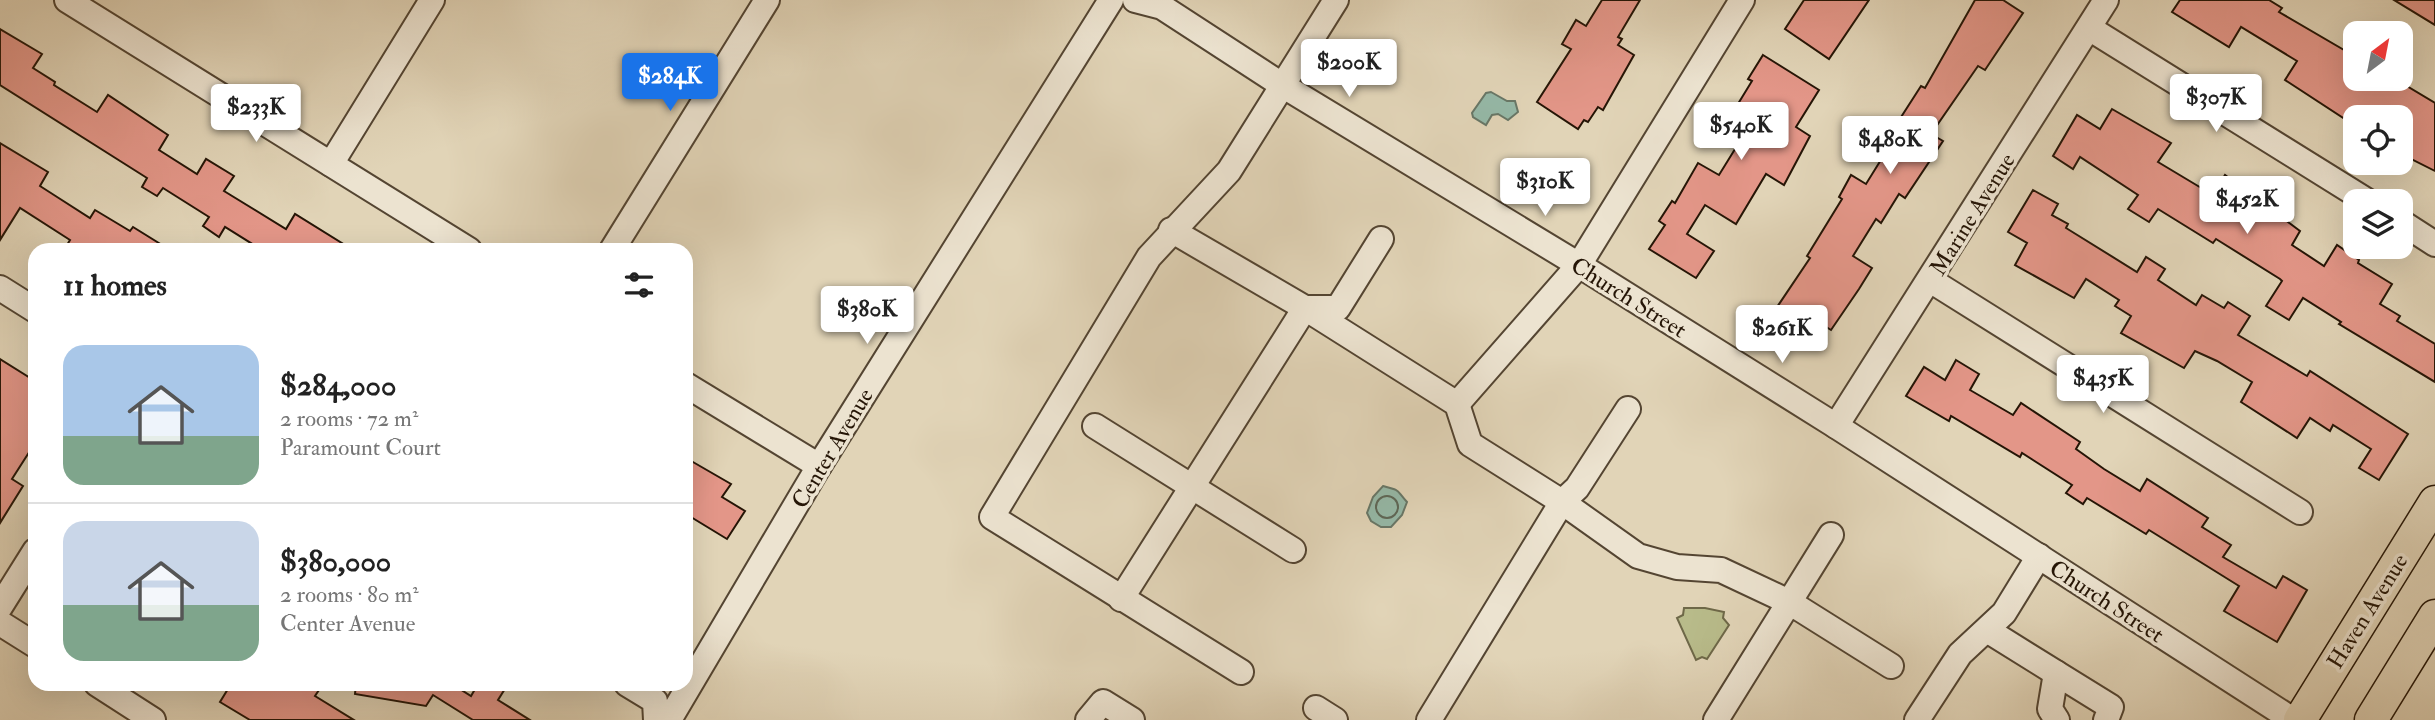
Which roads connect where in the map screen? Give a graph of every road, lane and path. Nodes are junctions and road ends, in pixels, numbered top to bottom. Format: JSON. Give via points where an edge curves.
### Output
{"nodes":[{"id":1,"x":432,"y":0,"type":"edge"},
{"id":2,"x":766,"y":0,"type":"edge"},
{"id":3,"x":1111,"y":0,"type":"edge"},
{"id":4,"x":1135,"y":0,"type":"edge"},
{"id":5,"x":1336,"y":0,"type":"edge"},
{"id":6,"x":1742,"y":0,"type":"edge"},
{"id":7,"x":2106,"y":0,"type":"edge"},
{"id":8,"x":82,"y":4,"type":"edge"},
{"id":9,"x":2090,"y":28,"type":"junction"},
{"id":10,"x":1282,"y":85,"type":"junction"},
{"id":11,"x":331,"y":164,"type":"junction"},
{"id":12,"x":2348,"y":189,"type":"edge"},
{"id":13,"x":1171,"y":230,"type":"junction"},
{"id":14,"x":2413,"y":230,"type":"edge"},
{"id":15,"x":1381,"y":239,"type":"dead end"},
{"id":16,"x":458,"y":243,"type":"edge"},
{"id":17,"x":616,"y":243,"type":"edge"},
{"id":18,"x":2435,"y":244,"type":"edge"},
{"id":19,"x":1579,"y":265,"type":"junction"},
{"id":20,"x":1930,"y":280,"type":"junction"},
{"id":21,"x":0,"y":288,"type":"edge"},
{"id":22,"x":28,"y":306,"type":"edge"},
{"id":23,"x":1305,"y":309,"type":"junction"},
{"id":24,"x":693,"y":389,"type":"edge"},
{"id":25,"x":1457,"y":404,"type":"junction"},
{"id":26,"x":1628,"y":409,"type":"dead end"},
{"id":27,"x":1095,"y":426,"type":"dead end"},
{"id":28,"x":1836,"y":426,"type":"junction"},
{"id":29,"x":819,"y":467,"type":"junction"},
{"id":30,"x":1192,"y":486,"type":"junction"},
{"id":31,"x":1562,"y":502,"type":"junction"},
{"id":32,"x":2435,"y":502,"type":"edge"},
{"id":33,"x":2300,"y":512,"type":"dead end"},
{"id":34,"x":1832,"y":535,"type":"dead end"},
{"id":35,"x":1293,"y":550,"type":"dead end"},
{"id":36,"x":2039,"y":556,"type":"junction"},
{"id":37,"x":28,"y":562,"type":"edge"},
{"id":38,"x":1121,"y":599,"type":"junction"},
{"id":39,"x":1789,"y":603,"type":"junction"},
{"id":40,"x":0,"y":607,"type":"edge"},
{"id":41,"x":2435,"y":616,"type":"edge"},
{"id":42,"x":0,"y":623,"type":"edge"},
{"id":43,"x":1987,"y":630,"type":"junction"},
{"id":44,"x":28,"y":641,"type":"edge"},
{"id":45,"x":1891,"y":666,"type":"dead end"},
{"id":46,"x":1241,"y":672,"type":"dead end"},
{"id":47,"x":2056,"y":673,"type":"junction"},
{"id":48,"x":693,"y":680,"type":"edge"},
{"id":49,"x":108,"y":691,"type":"edge"},
{"id":50,"x":639,"y":691,"type":"edge"},
{"id":51,"x":686,"y":691,"type":"edge"},
{"id":52,"x":153,"y":720,"type":"edge"},
{"id":53,"x":656,"y":720,"type":"edge"},
{"id":54,"x":669,"y":720,"type":"edge"},
{"id":55,"x":1088,"y":720,"type":"edge"},
{"id":56,"x":1132,"y":720,"type":"edge"},
{"id":57,"x":1429,"y":720,"type":"edge"},
{"id":58,"x":1717,"y":720,"type":"edge"},
{"id":59,"x":1917,"y":720,"type":"edge"},
{"id":60,"x":2057,"y":720,"type":"edge"},
{"id":61,"x":2106,"y":720,"type":"edge"},
{"id":62,"x":2293,"y":720,"type":"edge"},
{"id":63,"x":2300,"y":720,"type":"edge"},
{"id":64,"x":2371,"y":720,"type":"edge"}],
"edges":[{"from":1,"to":11,"type":"street"},
{"from":2,"to":17,"type":"street"},
{"from":3,"to":29,"type":"street","name":"Center Avenue"},
{"from":4,"to":10,"type":"street","name":"Church Street","via":[[1162,7]]},
{"from":5,"to":10,"type":"street"},
{"from":6,"to":19,"type":"street"},
{"from":7,"to":9,"type":"street","name":"Marine Avenue"},
{"from":8,"to":11,"type":"street"},
{"from":9,"to":12,"type":"street"},
{"from":9,"to":20,"type":"street","name":"Marine Avenue"},
{"from":10,"to":13,"type":"street","via":[[1228,170]]},
{"from":10,"to":19,"type":"street","name":"Church Street"},
{"from":11,"to":16,"type":"street"},
{"from":13,"to":23,"type":"street"},
{"from":13,"to":38,"type":"street","via":[[1149,257],[992,517]]},
{"from":14,"to":18,"type":"street"},
{"from":15,"to":23,"type":"street","via":[[1338,308]]},
{"from":19,"to":25,"type":"street"},
{"from":19,"to":28,"type":"street","name":"Church Street"},
{"from":20,"to":28,"type":"street","name":"Marine Avenue"},
{"from":20,"to":33,"type":"street"},
{"from":21,"to":22,"type":"street"},
{"from":23,"to":25,"type":"street"},
{"from":23,"to":30,"type":"street"},
{"from":24,"to":29,"type":"street"},
{"from":25,"to":31,"type":"street","via":[[1470,444]]},
{"from":26,"to":31,"type":"street","via":[[1577,488]]},
{"from":27,"to":30,"type":"street"},
{"from":28,"to":36,"type":"street","name":"Church Street"},
{"from":29,"to":48,"type":"street","name":"Center Avenue"},
{"from":30,"to":35,"type":"street"},
{"from":30,"to":38,"type":"street"},
{"from":31,"to":39,"type":"street","via":[[1638,556],[1677,567],[1721,570]]},
{"from":31,"to":57,"type":"street"},
{"from":32,"to":63,"type":"main road","name":"Haven Avenue"},
{"from":34,"to":39,"type":"street"},
{"from":36,"to":43,"type":"street","via":[[2004,613]]},
{"from":36,"to":62,"type":"street","name":"Church Street"},
{"from":37,"to":40,"type":"street"},
{"from":38,"to":46,"type":"street"},
{"from":39,"to":45,"type":"street"},
{"from":39,"to":58,"type":"street"},
{"from":41,"to":64,"type":"main road"},
{"from":42,"to":44,"type":"street"},
{"from":43,"to":47,"type":"street"},
{"from":43,"to":59,"type":"street","via":[[1959,654]]},
{"from":47,"to":60,"type":"street","via":[[2050,709]]},
{"from":47,"to":61,"type":"street","via":[[2111,707]]},
{"from":49,"to":52,"type":"street"},
{"from":50,"to":53,"type":"street","via":[[655,701]]},
{"from":51,"to":54,"type":"street","name":"Center Avenue"},
{"from":55,"to":56,"type":"street","via":[[1103,702]]}]}
